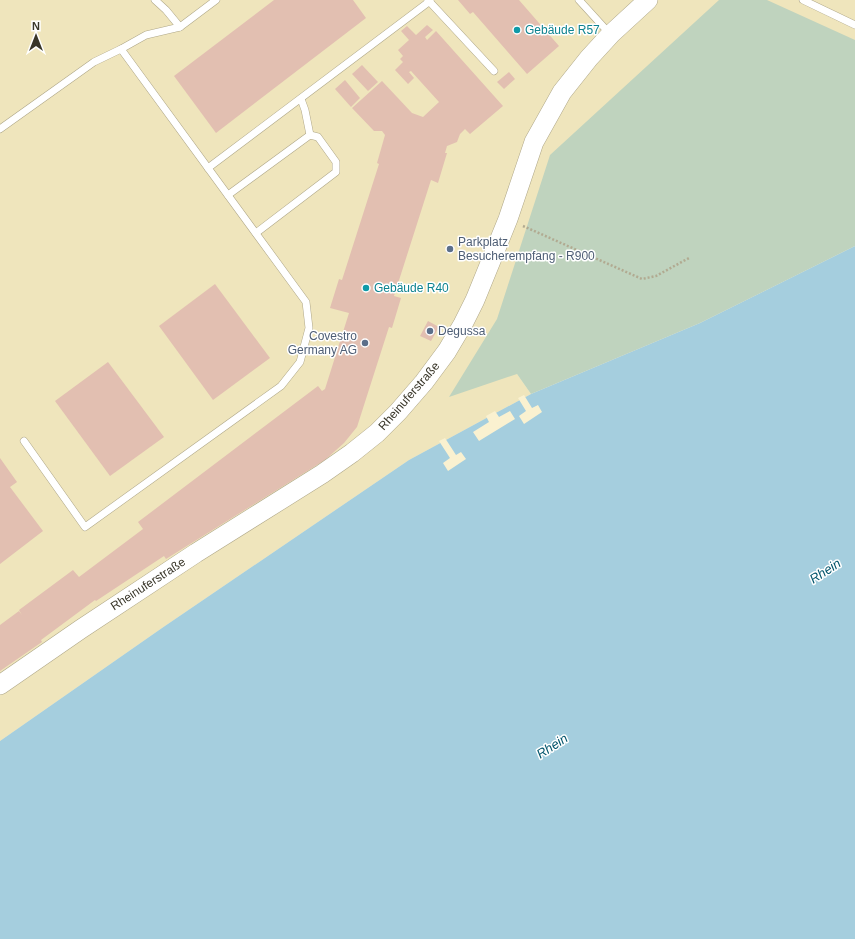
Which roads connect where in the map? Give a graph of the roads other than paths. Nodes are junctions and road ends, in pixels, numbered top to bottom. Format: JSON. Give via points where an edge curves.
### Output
{"nodes":[{"id":1,"x":155,"y":0,"type":"edge"},
{"id":2,"x":216,"y":0,"type":"edge"},
{"id":3,"x":579,"y":0,"type":"edge"},
{"id":4,"x":803,"y":0,"type":"edge"},
{"id":5,"x":429,"y":1,"type":"edge"},
{"id":6,"x":643,"y":4,"type":"edge"},
{"id":7,"x":855,"y":25,"type":"edge"},
{"id":8,"x":180,"y":27,"type":"junction"},
{"id":9,"x":611,"y":34,"type":"junction"},
{"id":10,"x":121,"y":49,"type":"junction"},
{"id":11,"x":494,"y":71,"type":"dead end"},
{"id":12,"x":301,"y":100,"type":"junction"},
{"id":13,"x":0,"y":129,"type":"edge"},
{"id":14,"x":310,"y":135,"type":"junction"},
{"id":15,"x":208,"y":168,"type":"junction"},
{"id":16,"x":228,"y":195,"type":"junction"},
{"id":17,"x":256,"y":233,"type":"junction"},
{"id":18,"x":24,"y":441,"type":"dead end"},
{"id":19,"x":0,"y":685,"type":"edge"}],
"edges":[{"from":1,"to":8,"type":"lane"},
{"from":2,"to":8,"type":"lane"},
{"from":3,"to":9,"type":"lane"},
{"from":4,"to":7,"type":"lane"},
{"from":5,"to":11,"type":"lane"},
{"from":5,"to":12,"type":"lane"},
{"from":6,"to":9,"type":"street","name":"Rheinuferstraße"},
{"from":8,"to":10,"type":"lane","via":[[146,35]]},
{"from":9,"to":19,"type":"street","name":"Rheinuferstraße","via":[[562,92],[534,142],[508,219],[463,324],[447,351],[398,412],[377,433],[322,474],[80,629]]},
{"from":10,"to":13,"type":"lane","via":[[94,62]]},
{"from":10,"to":15,"type":"lane"},
{"from":12,"to":14,"type":"lane"},
{"from":12,"to":15,"type":"lane"},
{"from":14,"to":16,"type":"lane"},
{"from":14,"to":17,"type":"lane","via":[[318,137],[336,162],[336,172]]},
{"from":15,"to":16,"type":"lane"},
{"from":16,"to":17,"type":"lane"},
{"from":17,"to":18,"type":"lane","via":[[306,302],[309,328],[300,362],[281,386],[85,527]]}]}
